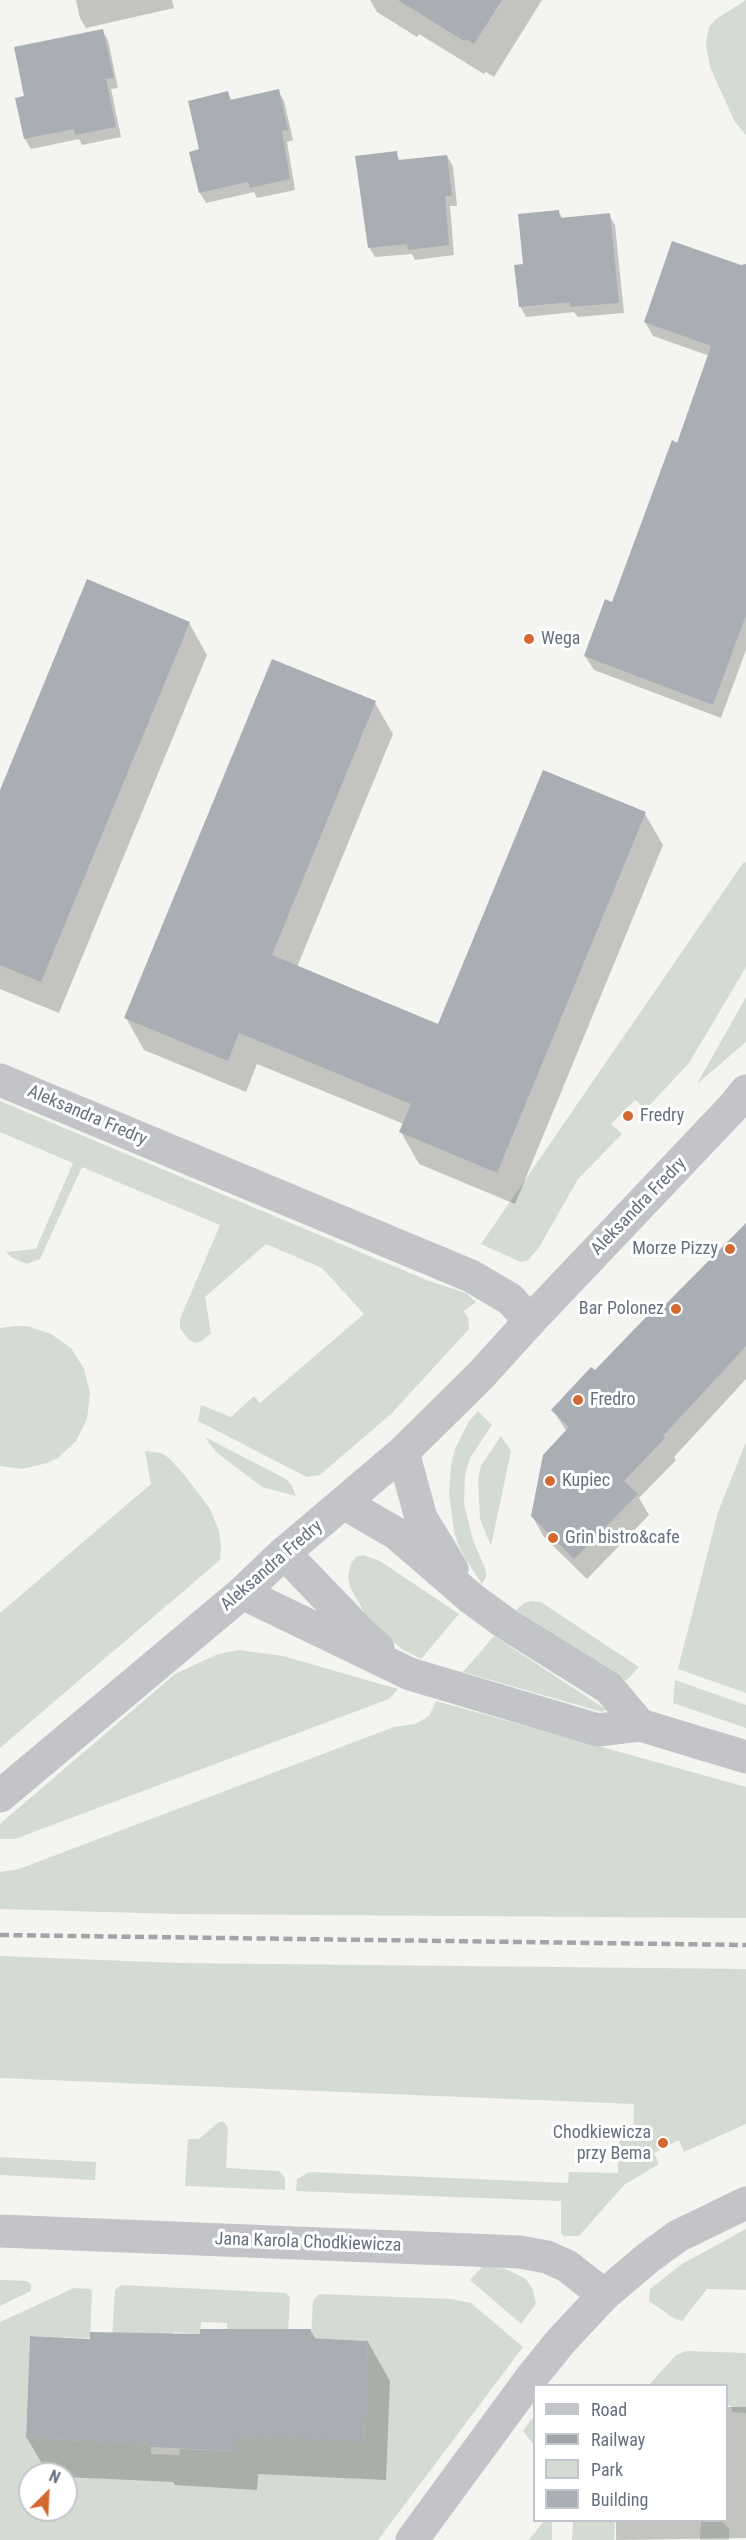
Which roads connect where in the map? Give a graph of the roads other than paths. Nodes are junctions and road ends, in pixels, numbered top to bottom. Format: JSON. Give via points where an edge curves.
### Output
{"nodes":[{"id":1,"x":0,"y":1080,"type":"edge"},
{"id":2,"x":746,"y":1091,"type":"edge"},
{"id":3,"x":530,"y":1321,"type":"junction"},
{"id":4,"x":403,"y":1452,"type":"junction"},
{"id":5,"x":344,"y":1503,"type":"junction"},
{"id":6,"x":284,"y":1553,"type":"junction"},
{"id":7,"x":242,"y":1593,"type":"junction"},
{"id":8,"x":471,"y":1598,"type":"junction"},
{"id":9,"x":410,"y":1674,"type":"junction"},
{"id":10,"x":640,"y":1725,"type":"junction"},
{"id":11,"x":746,"y":1757,"type":"edge"},
{"id":12,"x":0,"y":1796,"type":"edge"},
{"id":13,"x":746,"y":2203,"type":"edge"},
{"id":14,"x":0,"y":2231,"type":"edge"},
{"id":15,"x":604,"y":2295,"type":"junction"},
{"id":16,"x":412,"y":2540,"type":"edge"}],
"edges":[{"from":1,"to":3,"type":"street","name":"Aleksandra Fredry","via":[[471,1276],[510,1299]]},
{"from":2,"to":3,"type":"street","name":"Aleksandra Fredry"},
{"from":3,"to":4,"type":"street","name":"Aleksandra Fredry"},
{"from":4,"to":5,"type":"street","name":"Aleksandra Fredry"},
{"from":4,"to":8,"type":"street","via":[[421,1518]]},
{"from":5,"to":6,"type":"street","name":"Aleksandra Fredry"},
{"from":5,"to":8,"type":"street","via":[[398,1534]]},
{"from":6,"to":7,"type":"street","name":"Aleksandra Fredry"},
{"from":6,"to":9,"type":"street","via":[[362,1634]]},
{"from":7,"to":9,"type":"street"},
{"from":7,"to":12,"type":"street","name":"Aleksandra Fredry"},
{"from":8,"to":10,"type":"street","via":[[609,1688]]},
{"from":9,"to":10,"type":"street","via":[[598,1730]]},
{"from":10,"to":11,"type":"street"},
{"from":13,"to":15,"type":"street","via":[[678,2236]]},
{"from":14,"to":15,"type":"street","name":"Jana Karola Chodkiewicza","via":[[520,2252],[567,2266]]},
{"from":15,"to":16,"type":"street","via":[[531,2378]]}]}
